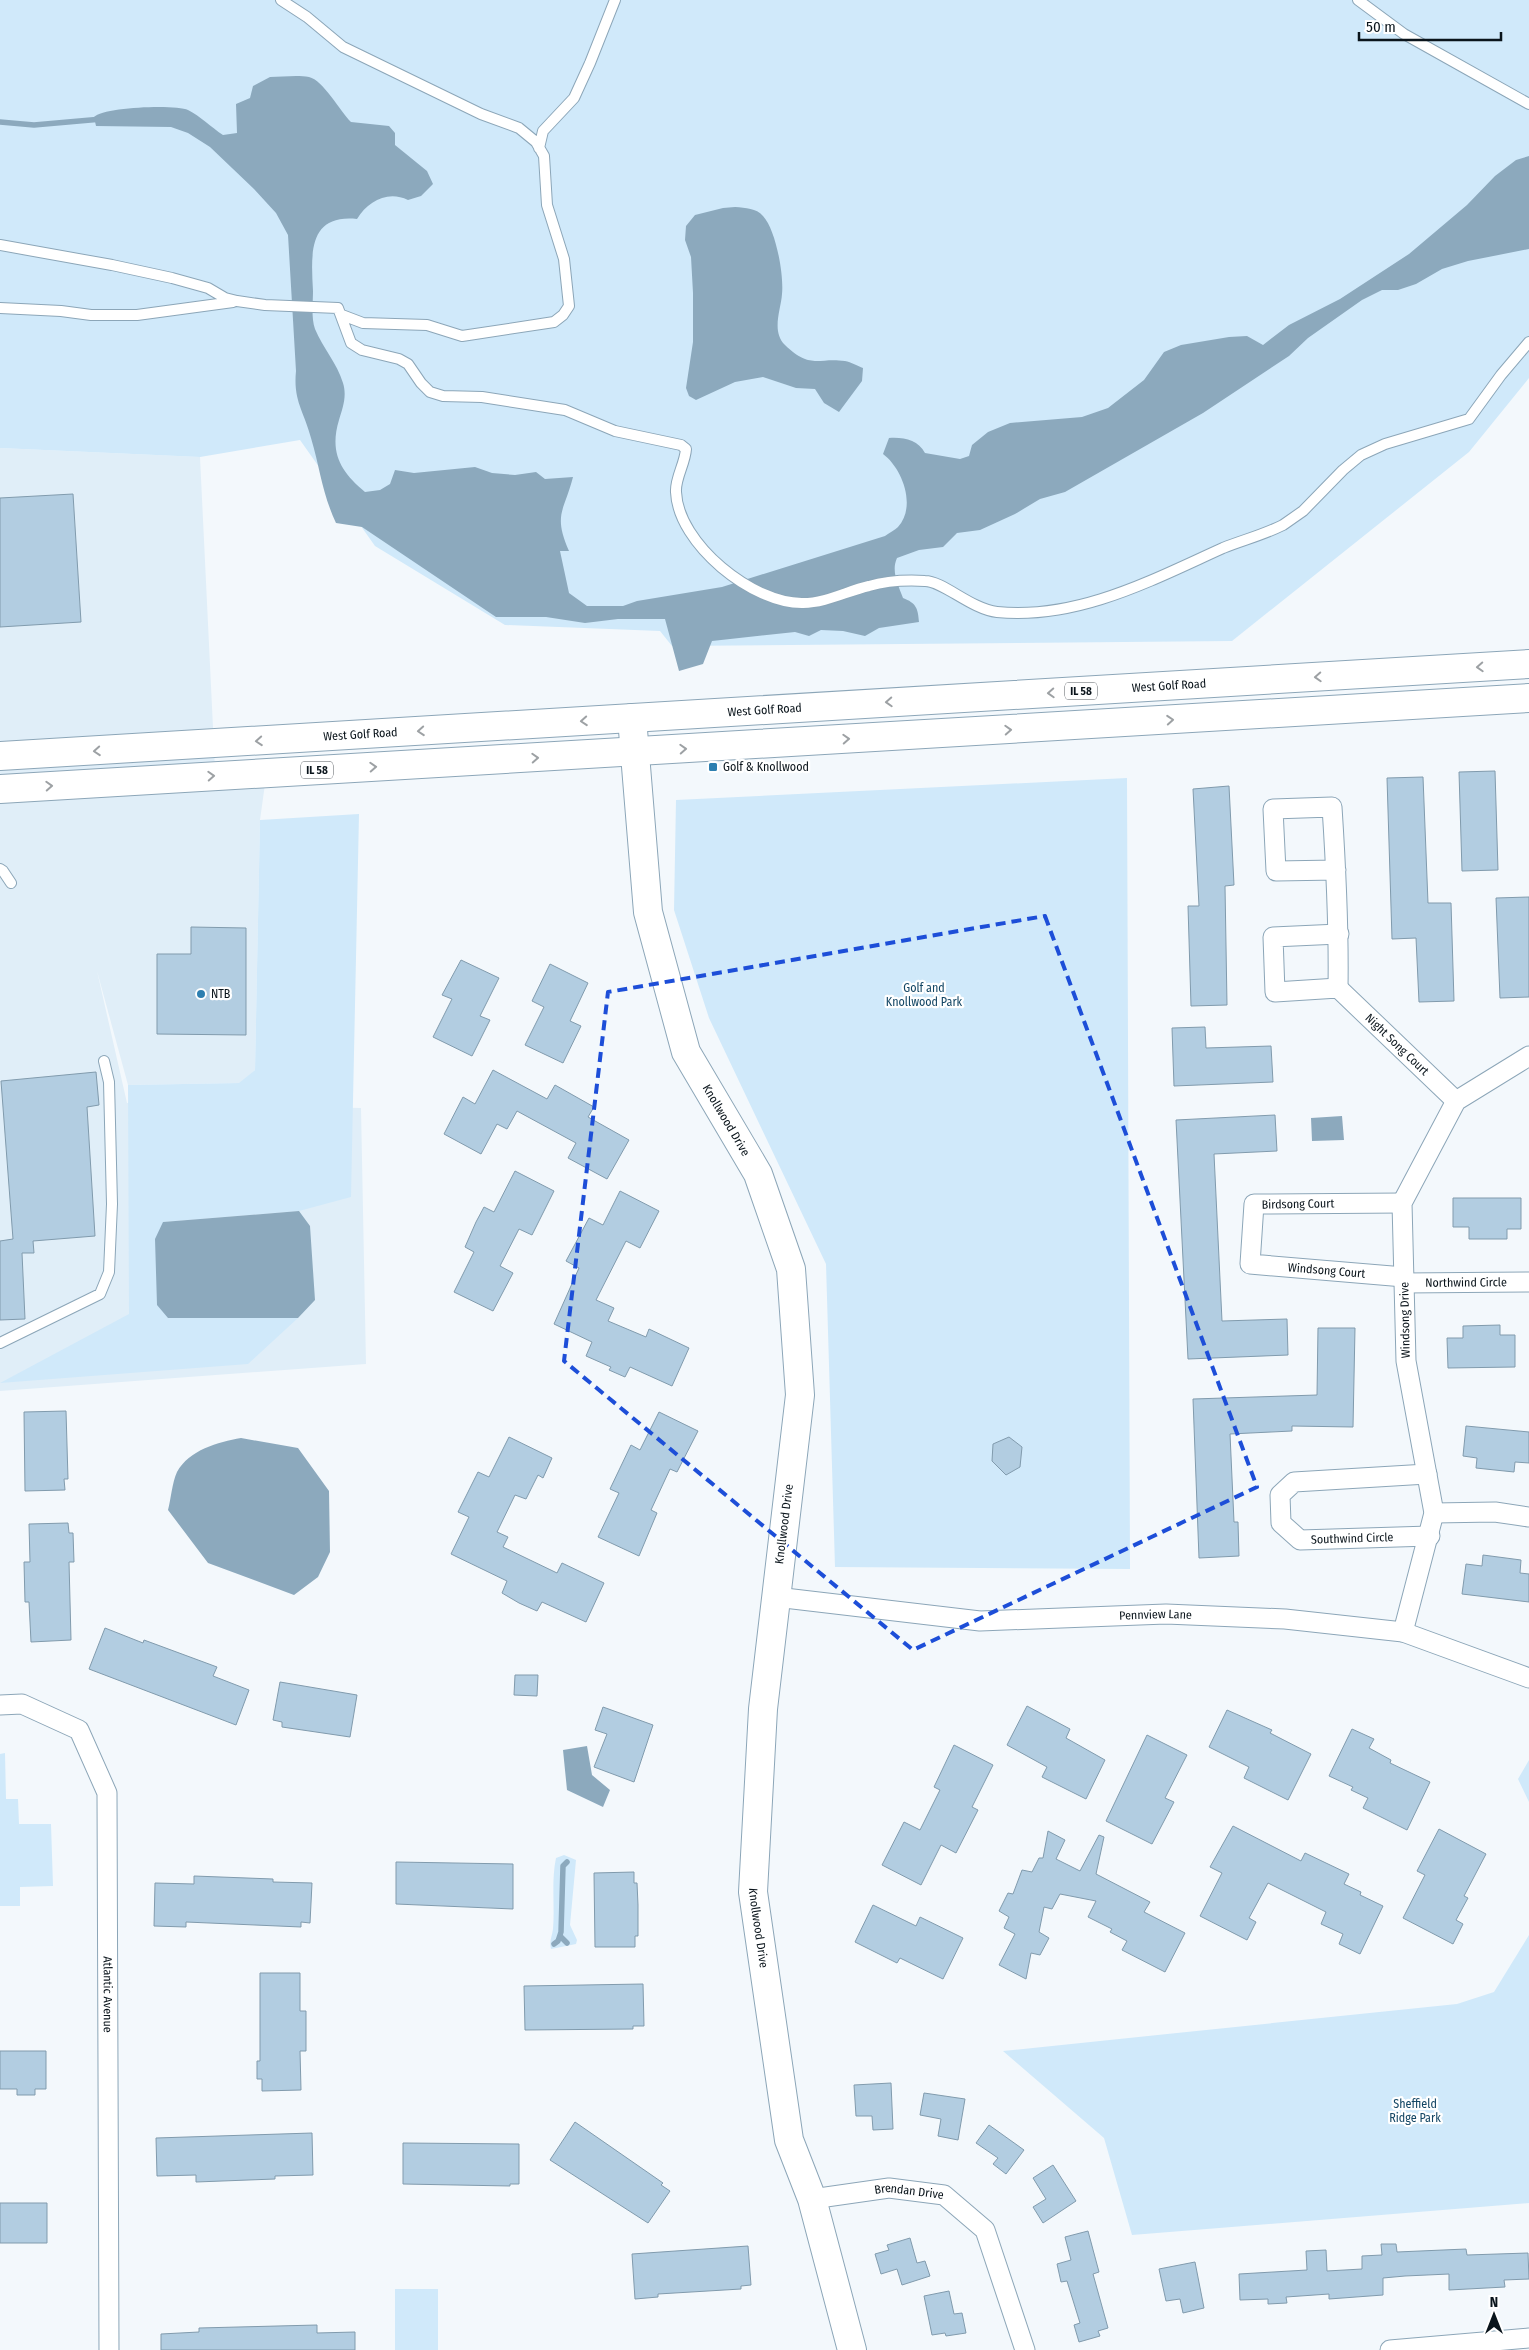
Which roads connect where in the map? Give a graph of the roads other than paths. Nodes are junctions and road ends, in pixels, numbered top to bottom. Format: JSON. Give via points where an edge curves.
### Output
{"nodes":[{"id":1,"x":281,"y":0,"type":"edge"},
{"id":2,"x":615,"y":0,"type":"edge"},
{"id":3,"x":1358,"y":0,"type":"edge"},
{"id":4,"x":1529,"y":104,"type":"edge"},
{"id":5,"x":543,"y":131,"type":"junction"},
{"id":6,"x":526,"y":134,"type":"junction"},
{"id":7,"x":539,"y":148,"type":"junction"},
{"id":8,"x":0,"y":245,"type":"edge"},
{"id":9,"x":237,"y":301,"type":"junction"},
{"id":10,"x":0,"y":308,"type":"edge"},
{"id":11,"x":340,"y":311,"type":"junction"},
{"id":12,"x":1529,"y":342,"type":"edge"},
{"id":13,"x":1529,"y":664,"type":"edge"},
{"id":14,"x":1529,"y":698,"type":"edge"},
{"id":15,"x":632,"y":718,"type":"junction"},
{"id":16,"x":635,"y":752,"type":"junction"},
{"id":17,"x":0,"y":756,"type":"edge"},
{"id":18,"x":0,"y":788,"type":"edge"},
{"id":19,"x":1,"y":869,"type":"edge"},
{"id":20,"x":1336,"y":870,"type":"junction"},
{"id":21,"x":11,"y":883,"type":"dead end"},
{"id":22,"x":1339,"y":934,"type":"junction"},
{"id":23,"x":1338,"y":988,"type":"junction"},
{"id":24,"x":1529,"y":1056,"type":"edge"},
{"id":25,"x":104,"y":1061,"type":"dead end"},
{"id":26,"x":1456,"y":1101,"type":"junction"},
{"id":27,"x":1402,"y":1203,"type":"junction"},
{"id":28,"x":1250,"y":1264,"type":"joint"},
{"id":29,"x":1404,"y":1280,"type":"junction"},
{"id":30,"x":1529,"y":1282,"type":"edge"},
{"id":31,"x":0,"y":1343,"type":"edge"},
{"id":32,"x":1427,"y":1474,"type":"junction"},
{"id":33,"x":1434,"y":1513,"type":"junction"},
{"id":34,"x":1529,"y":1517,"type":"edge"},
{"id":35,"x":1430,"y":1536,"type":"junction"},
{"id":36,"x":776,"y":1597,"type":"junction"},
{"id":37,"x":1403,"y":1632,"type":"junction"},
{"id":38,"x":1529,"y":1678,"type":"edge"},
{"id":39,"x":0,"y":1705,"type":"edge"},
{"id":40,"x":812,"y":2199,"type":"junction"},
{"id":41,"x":1529,"y":2338,"type":"edge"},
{"id":42,"x":109,"y":2350,"type":"edge"},
{"id":43,"x":852,"y":2350,"type":"edge"},
{"id":44,"x":1025,"y":2350,"type":"edge"},
{"id":45,"x":1390,"y":2350,"type":"edge"}],
"edges":[{"from":1,"to":6,"type":"lane","via":[[352,52]]},
{"from":2,"to":5,"type":"lane","via":[[574,98]]},
{"from":3,"to":4,"type":"lane","via":[[1404,34]]},
{"from":5,"to":6,"type":"lane"},
{"from":5,"to":7,"type":"lane"},
{"from":6,"to":7,"type":"lane"},
{"from":7,"to":11,"type":"lane","via":[[545,162],[547,205],[564,259],[569,306],[554,322],[462,336],[427,325],[364,323]]},
{"from":8,"to":9,"type":"lane","via":[[172,278],[208,288]]},
{"from":9,"to":10,"type":"lane","via":[[137,315]]},
{"from":9,"to":11,"type":"lane"},
{"from":11,"to":12,"type":"lane","via":[[351,343],[362,350],[400,359],[408,364],[430,392],[565,410],[615,431],[681,445],[686,449],[676,492],[680,514],[698,545],[742,582],[780,600],[803,603],[868,586],[928,581],[980,608],[997,612],[1085,606],[1282,525],[1303,511],[1361,455],[1385,444],[1469,419],[1500,375]]},
{"from":13,"to":15,"type":"main road","name":"West Golf Road","number":"IL 58","one_way":true},
{"from":16,"to":14,"type":"main road","number":"IL 58","one_way":true},
{"from":15,"to":16,"type":"main road","name":"Knollwood Drive"},
{"from":15,"to":17,"type":"main road","name":"West Golf Road","number":"IL 58","one_way":true},
{"from":18,"to":16,"type":"main road","number":"IL 58","one_way":true},
{"from":16,"to":36,"type":"main road","name":"Knollwood Drive","via":[[648,912],[686,1052],[758,1174],[791,1269],[800,1395]]},
{"from":19,"to":21,"type":"lane"},
{"from":20,"to":20,"type":"street","via":[[1332,807],[1273,809],[1276,871]]},
{"from":20,"to":22,"type":"street"},
{"from":22,"to":23,"type":"street"},
{"from":22,"to":23,"type":"street","via":[[1273,937],[1275,992]]},
{"from":23,"to":26,"type":"street","name":"Night Song Court"},
{"from":24,"to":26,"type":"street"},
{"from":25,"to":31,"type":"lane","via":[[109,1082],[112,1204],[109,1272],[100,1294]]},
{"from":26,"to":27,"type":"street","name":"Windsong Drive"},
{"from":27,"to":28,"type":"street","name":"Birdsong Court","via":[[1254,1204]]},
{"from":27,"to":29,"type":"street","name":"Windsong Drive"},
{"from":28,"to":29,"type":"street","name":"Windsong Court"},
{"from":29,"to":30,"type":"street","name":"Northwind Circle"},
{"from":29,"to":32,"type":"street","name":"Windsong Drive","via":[[1406,1361]]},
{"from":32,"to":33,"type":"street","name":"Windsong Drive"},
{"from":32,"to":35,"type":"street","name":"Southwind Circle","via":[[1294,1482],[1280,1495],[1281,1523],[1300,1540]]},
{"from":33,"to":34,"type":"street","via":[[1495,1512]]},
{"from":33,"to":35,"type":"street","name":"Windsong Drive"},
{"from":35,"to":37,"type":"street","name":"Windsong Drive"},
{"from":36,"to":37,"type":"street","name":"Pennview Lane","via":[[980,1621],[1166,1614],[1285,1619]]},
{"from":36,"to":40,"type":"main road","name":"Knollwood Drive","via":[[763,1709],[752,1892],[789,2140]]},
{"from":37,"to":38,"type":"street","name":"Pennview Lane"},
{"from":39,"to":42,"type":"street","name":"Atlantic Avenue","via":[[22,1704],[79,1730],[107,1792]]},
{"from":40,"to":43,"type":"main road","name":"Knollwood Drive"},
{"from":40,"to":44,"type":"street","name":"Brendan Drive","via":[[889,2188],[944,2195],[985,2230]]},
{"from":41,"to":45,"type":"street"}]}
